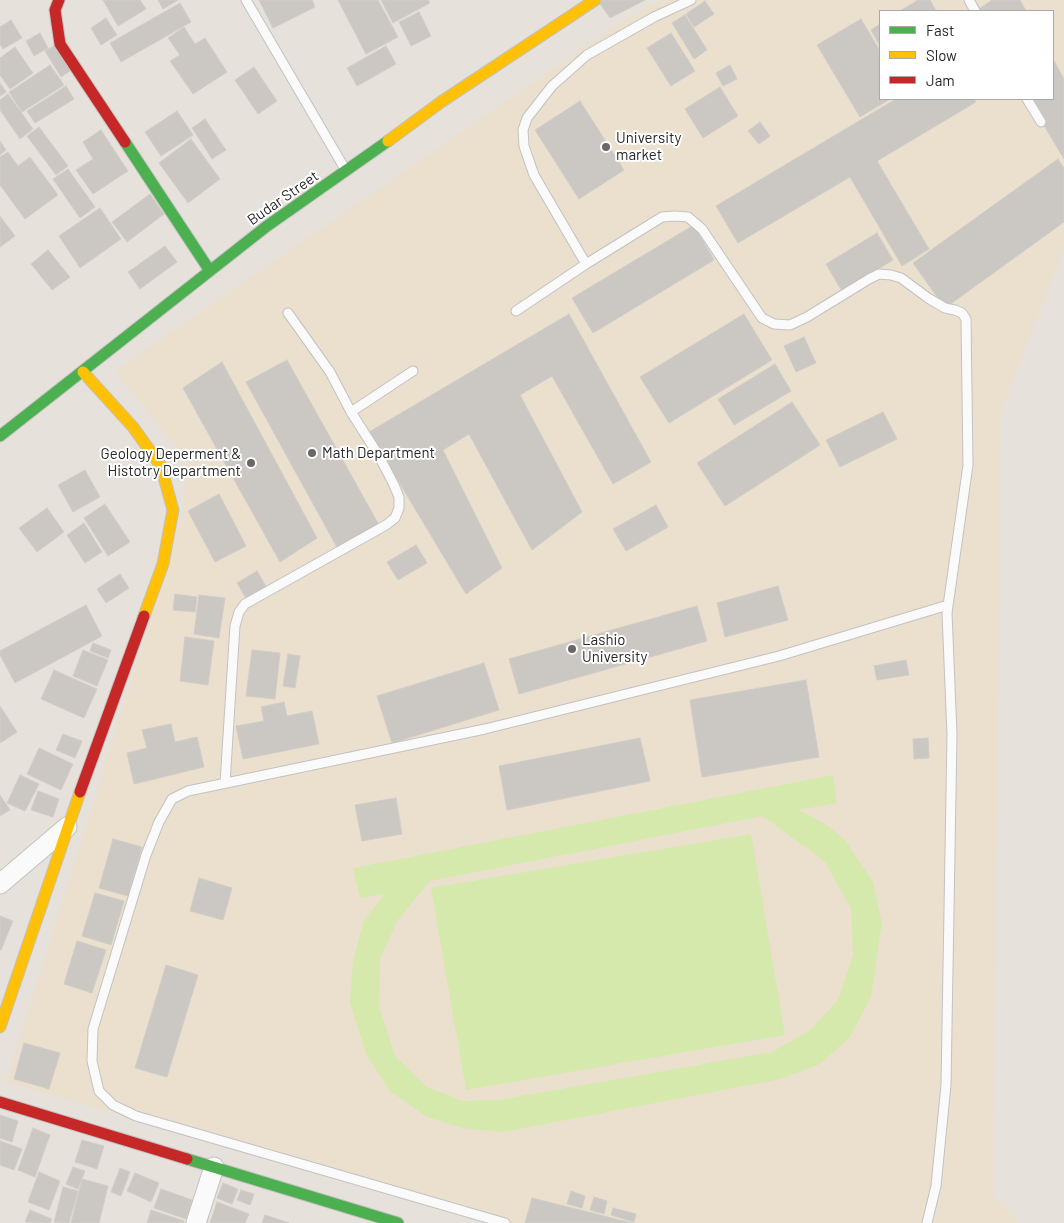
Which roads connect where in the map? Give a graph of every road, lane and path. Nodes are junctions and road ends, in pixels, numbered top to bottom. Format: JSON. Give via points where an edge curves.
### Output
{"nodes":[{"id":1,"x":59,"y":0,"type":"edge"},
{"id":2,"x":246,"y":0,"type":"edge"},
{"id":3,"x":595,"y":0,"type":"edge"},
{"id":4,"x":691,"y":0,"type":"edge"},
{"id":5,"x":1028,"y":100,"type":"edge"},
{"id":6,"x":1041,"y":122,"type":"dead end"},
{"id":7,"x":346,"y":172,"type":"junction"},
{"id":8,"x":586,"y":264,"type":"junction"},
{"id":9,"x":210,"y":271,"type":"junction"},
{"id":10,"x":516,"y":311,"type":"dead end"},
{"id":11,"x":288,"y":313,"type":"dead end"},
{"id":12,"x":83,"y":372,"type":"junction"},
{"id":13,"x":413,"y":372,"type":"dead end"},
{"id":14,"x":351,"y":412,"type":"junction"},
{"id":15,"x":0,"y":436,"type":"edge"},
{"id":16,"x":948,"y":604,"type":"junction"},
{"id":17,"x":225,"y":783,"type":"junction"},
{"id":18,"x":68,"y":826,"type":"junction"},
{"id":19,"x":0,"y":884,"type":"edge"},
{"id":20,"x":0,"y":1027,"type":"edge"},
{"id":21,"x":0,"y":1102,"type":"edge"},
{"id":22,"x":214,"y":1167,"type":"junction"},
{"id":23,"x":196,"y":1223,"type":"edge"},
{"id":24,"x":398,"y":1223,"type":"edge"},
{"id":25,"x":505,"y":1223,"type":"edge"},
{"id":26,"x":927,"y":1223,"type":"edge"}],
"edges":[{"from":1,"to":9,"type":"street","via":[[55,10],[60,44]]},
{"from":2,"to":7,"type":"lane"},
{"from":3,"to":7,"type":"street","name":"Budar Street","via":[[441,102]]},
{"from":4,"to":8,"type":"lane","via":[[587,54],[552,86],[527,118],[523,130],[524,146],[534,175]]},
{"from":5,"to":6,"type":"lane"},
{"from":7,"to":9,"type":"street","name":"Budar Street","via":[[267,226]]},
{"from":8,"to":10,"type":"lane"},
{"from":8,"to":16,"type":"lane","via":[[662,217],[688,217],[702,228],[762,318],[774,324],[790,325],[807,317],[879,274],[901,278],[946,308],[962,313],[966,319],[968,465]]},
{"from":9,"to":12,"type":"street","name":"Budar Street"},
{"from":11,"to":14,"type":"lane","via":[[330,372]]},
{"from":12,"to":15,"type":"street","name":"Budar Street"},
{"from":12,"to":18,"type":"street","via":[[132,427],[161,466],[173,510],[163,564]]},
{"from":13,"to":14,"type":"lane"},
{"from":14,"to":17,"type":"lane","via":[[394,485],[399,508],[395,518],[386,525],[245,604],[239,612],[235,626]]},
{"from":16,"to":17,"type":"lane","via":[[779,656],[522,720]]},
{"from":16,"to":26,"type":"lane","via":[[952,734],[946,1085],[936,1186]]},
{"from":17,"to":25,"type":"lane","via":[[188,791],[172,799],[159,822],[93,1029],[92,1061],[99,1091],[113,1106],[136,1116]]},
{"from":18,"to":19,"type":"street"},
{"from":18,"to":20,"type":"street"},
{"from":21,"to":22,"type":"street"},
{"from":22,"to":23,"type":"street"},
{"from":22,"to":24,"type":"street"}]}
